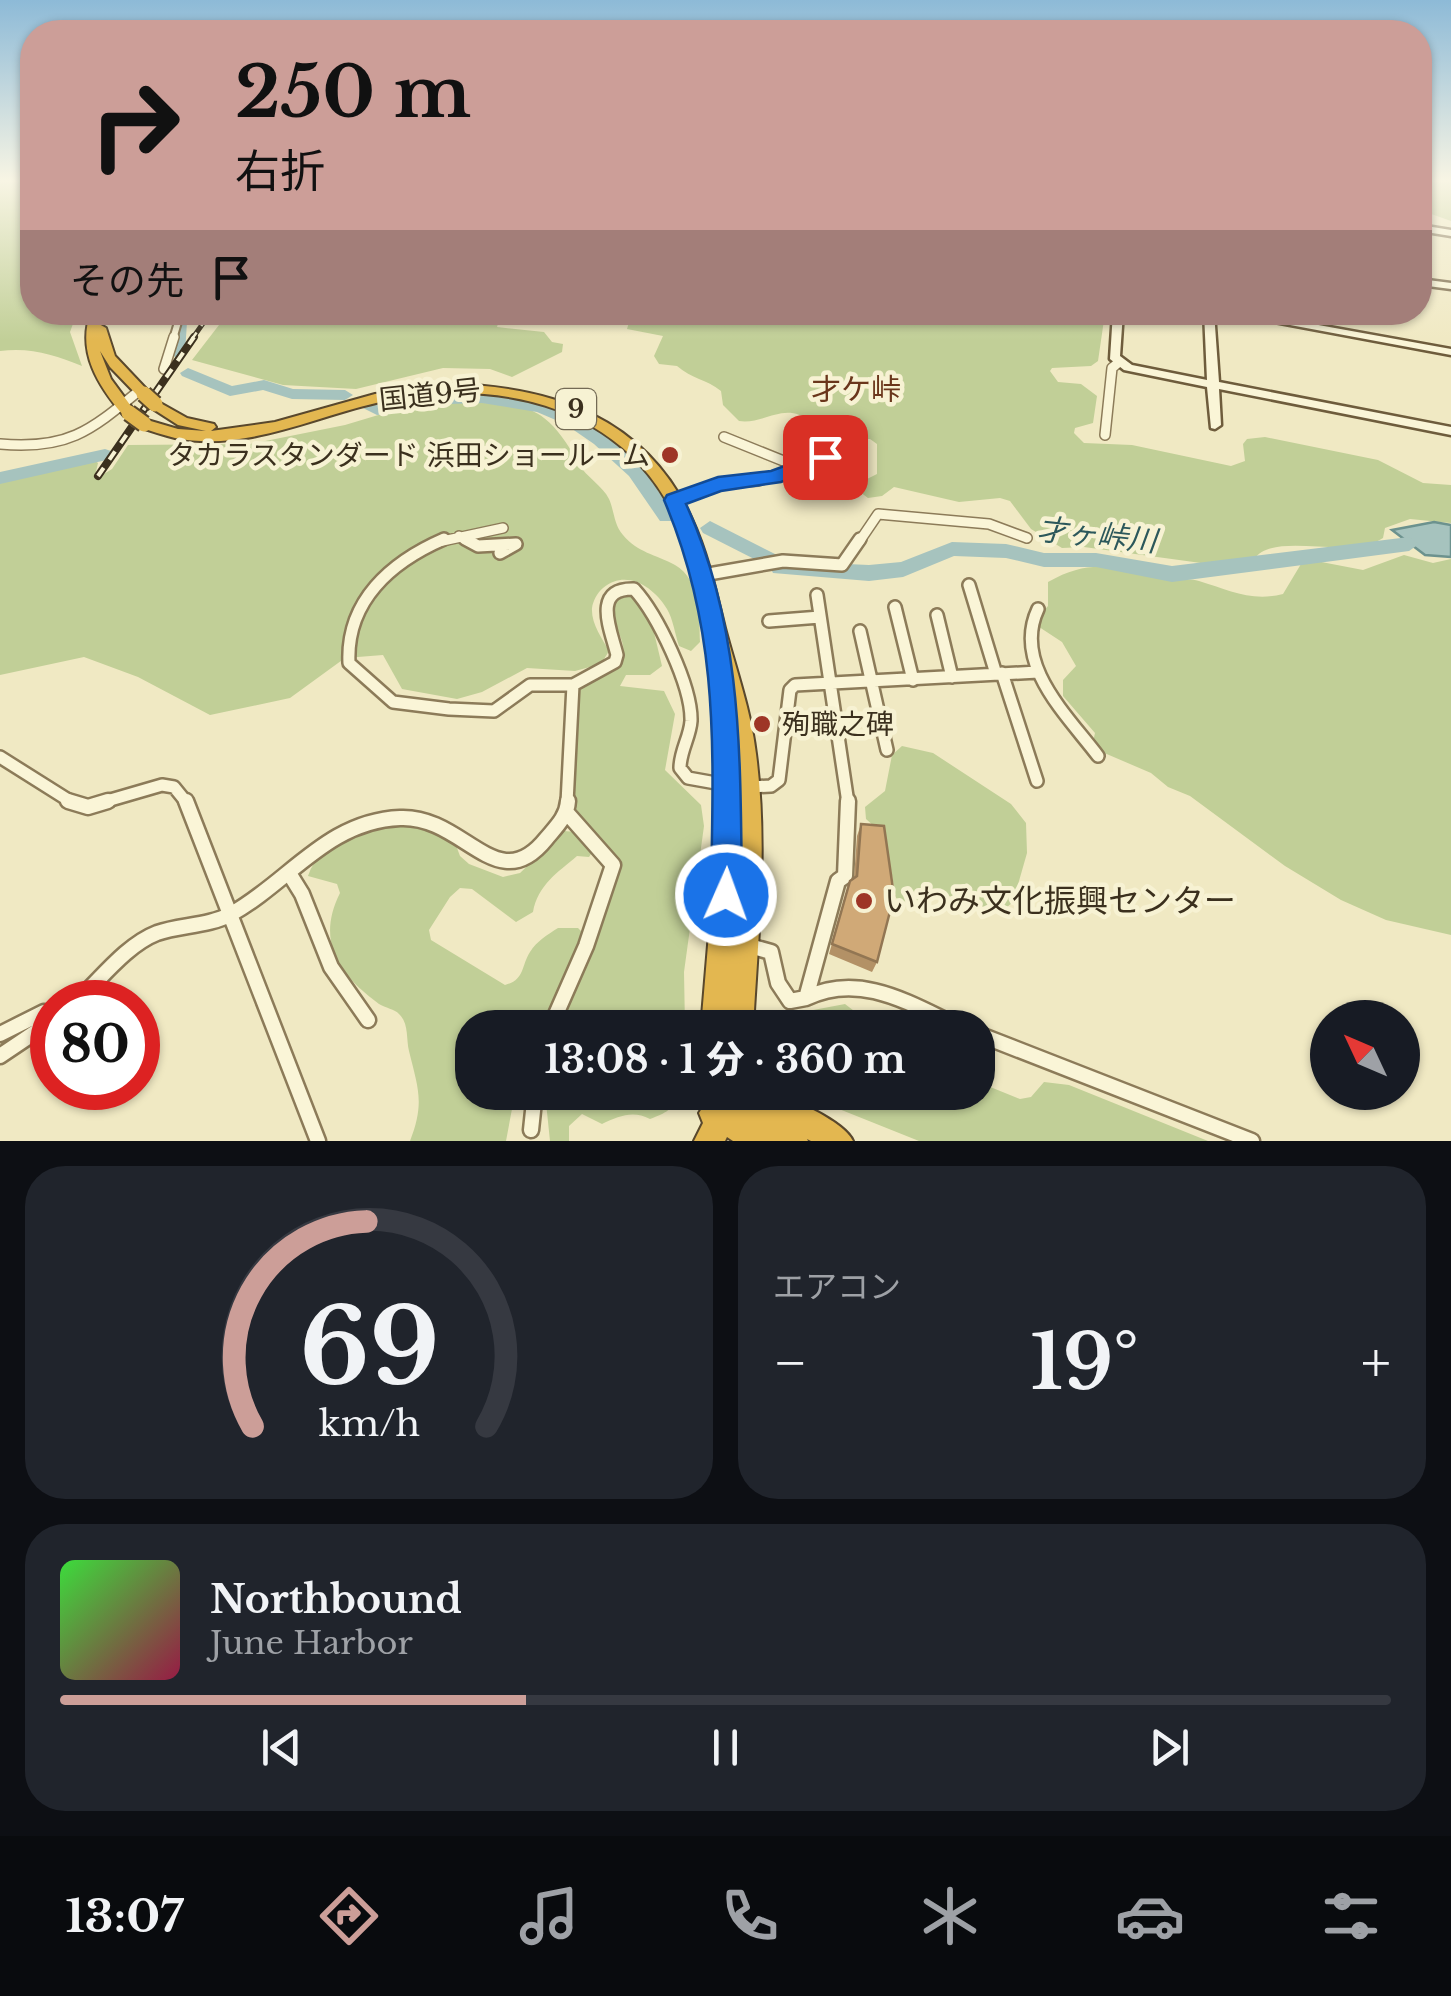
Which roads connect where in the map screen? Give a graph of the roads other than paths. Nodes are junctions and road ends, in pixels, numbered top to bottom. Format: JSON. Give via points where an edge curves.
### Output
{"nodes":[{"id":1,"x":94,"y":325,"type":"edge"},
{"id":2,"x":100,"y":325,"type":"edge"},
{"id":3,"x":177,"y":325,"type":"edge"},
{"id":4,"x":1117,"y":325,"type":"edge"},
{"id":5,"x":1210,"y":325,"type":"edge"},
{"id":6,"x":1298,"y":325,"type":"edge"},
{"id":7,"x":1451,"y":352,"type":"edge"},
{"id":8,"x":1118,"y":363,"type":"junction"},
{"id":9,"x":164,"y":369,"type":"dead end"},
{"id":10,"x":1212,"y":385,"type":"junction"},
{"id":11,"x":147,"y":396,"type":"junction"},
{"id":12,"x":126,"y":408,"type":"junction"},
{"id":13,"x":309,"y":418,"type":"junction"},
{"id":14,"x":1216,"y":425,"type":"dead end"},
{"id":15,"x":1451,"y":431,"type":"edge"},
{"id":16,"x":1105,"y":435,"type":"dead end"},
{"id":17,"x":724,"y":437,"type":"dead end"},
{"id":18,"x":0,"y":444,"type":"edge"},
{"id":19,"x":848,"y":447,"type":"dead end"},
{"id":20,"x":802,"y":468,"type":"junction"},
{"id":21,"x":674,"y":500,"type":"junction"},
{"id":22,"x":504,"y":528,"type":"dead end"},
{"id":23,"x":458,"y":535,"type":"junction"},
{"id":24,"x":1027,"y":538,"type":"dead end"},
{"id":25,"x":500,"y":553,"type":"dead end"},
{"id":26,"x":703,"y":575,"type":"junction"},
{"id":27,"x":969,"y":585,"type":"dead end"},
{"id":28,"x":817,"y":595,"type":"dead end"},
{"id":29,"x":895,"y":607,"type":"dead end"},
{"id":30,"x":1038,"y":609,"type":"dead end"},
{"id":31,"x":937,"y":616,"type":"dead end"},
{"id":32,"x":820,"y":617,"type":"junction"},
{"id":33,"x":769,"y":621,"type":"dead end"},
{"id":34,"x":860,"y":631,"type":"dead end"},
{"id":35,"x":1038,"y":672,"type":"junction"},
{"id":36,"x":999,"y":674,"type":"junction"},
{"id":37,"x":952,"y":677,"type":"junction"},
{"id":38,"x":913,"y":680,"type":"junction"},
{"id":39,"x":872,"y":682,"type":"junction"},
{"id":40,"x":831,"y":684,"type":"junction"},
{"id":41,"x":574,"y":685,"type":"junction"},
{"id":42,"x":886,"y":750,"type":"dead end"},
{"id":43,"x":1098,"y":756,"type":"dead end"},
{"id":44,"x":0,"y":757,"type":"edge"},
{"id":45,"x":1037,"y":781,"type":"dead end"},
{"id":46,"x":738,"y":786,"type":"junction"},
{"id":47,"x":567,"y":813,"type":"junction"},
{"id":48,"x":289,"y":873,"type":"junction"},
{"id":49,"x":229,"y":916,"type":"junction"},
{"id":50,"x":745,"y":945,"type":"junction"},
{"id":51,"x":100,"y":980,"type":"edge"},
{"id":52,"x":806,"y":998,"type":"junction"},
{"id":53,"x":558,"y":1010,"type":"edge"},
{"id":54,"x":716,"y":1010,"type":"edge"},
{"id":55,"x":741,"y":1010,"type":"edge"},
{"id":56,"x":918,"y":1010,"type":"edge"},
{"id":57,"x":30,"y":1016,"type":"edge"},
{"id":58,"x":368,"y":1020,"type":"dead end"},
{"id":59,"x":0,"y":1034,"type":"edge"},
{"id":60,"x":30,"y":1036,"type":"edge"},
{"id":61,"x":995,"y":1041,"type":"edge"},
{"id":62,"x":0,"y":1056,"type":"edge"},
{"id":63,"x":533,"y":1110,"type":"edge"},
{"id":64,"x":777,"y":1110,"type":"edge"},
{"id":65,"x":718,"y":1115,"type":"edge"},
{"id":66,"x":531,"y":1130,"type":"dead end"},
{"id":67,"x":799,"y":1132,"type":"edge"},
{"id":68,"x":318,"y":1141,"type":"edge"},
{"id":69,"x":760,"y":1141,"type":"edge"},
{"id":70,"x":839,"y":1141,"type":"edge"},
{"id":71,"x":854,"y":1141,"type":"edge"},
{"id":72,"x":1252,"y":1141,"type":"edge"}],
"edges":[{"from":1,"to":12,"type":"highway","name":"国道9号","number":"9","via":[[90,346]]},
{"from":2,"to":11,"type":"highway","name":"国道9号","number":"9","via":[[109,358]]},
{"from":3,"to":9,"type":"street"},
{"from":4,"to":8,"type":"street"},
{"from":5,"to":10,"type":"street"},
{"from":6,"to":7,"type":"street"},
{"from":8,"to":10,"type":"street"},
{"from":8,"to":16,"type":"street","via":[[1112,368]]},
{"from":10,"to":14,"type":"street"},
{"from":10,"to":15,"type":"street"},
{"from":11,"to":12,"type":"street"},
{"from":11,"to":13,"type":"highway","name":"国道9号","number":"9","via":[[182,422],[216,428]]},
{"from":12,"to":13,"type":"highway","name":"国道9号","number":"9","bridge":true,"via":[[144,424],[176,434],[224,437]]},
{"from":12,"to":18,"type":"street","via":[[65,444]]},
{"from":13,"to":21,"type":"highway","name":"国道9号","number":"9","via":[[430,389],[535,395],[577,409],[625,442]]},
{"from":17,"to":20,"type":"street"},
{"from":19,"to":20,"type":"street"},
{"from":20,"to":21,"type":"street"},
{"from":21,"to":26,"type":"highway","name":"国道9号","number":"9"},
{"from":22,"to":23,"type":"street"},
{"from":23,"to":25,"type":"street","via":[[478,546],[516,544]]},
{"from":23,"to":41,"type":"street","via":[[436,542],[376,583],[352,628],[349,662],[394,702],[450,710],[494,711],[530,685]]},
{"from":24,"to":26,"type":"street","via":[[989,524],[878,514],[842,565],[784,562]]},
{"from":26,"to":46,"type":"highway","name":"国道9号","number":"9"},
{"from":27,"to":36,"type":"street"},
{"from":28,"to":32,"type":"street"},
{"from":29,"to":38,"type":"street"},
{"from":30,"to":35,"type":"street","via":[[1025,634]]},
{"from":31,"to":37,"type":"street"},
{"from":32,"to":33,"type":"street"},
{"from":32,"to":40,"type":"street"},
{"from":34,"to":39,"type":"street"},
{"from":35,"to":36,"type":"street"},
{"from":35,"to":43,"type":"street"},
{"from":36,"to":37,"type":"street"},
{"from":36,"to":45,"type":"street"},
{"from":37,"to":38,"type":"street"},
{"from":38,"to":39,"type":"street"},
{"from":39,"to":40,"type":"street"},
{"from":39,"to":42,"type":"street"},
{"from":40,"to":46,"type":"street","via":[[790,690],[779,780]]},
{"from":40,"to":52,"type":"street","via":[[848,800],[846,876],[838,881]]},
{"from":41,"to":46,"type":"street","via":[[618,657],[604,609],[610,594],[634,589],[654,612],[691,713],[680,768],[688,778]]},
{"from":41,"to":47,"type":"street"},
{"from":44,"to":49,"type":"street","via":[[88,807],[151,787],[174,787]]},
{"from":46,"to":50,"type":"highway","name":"国道9号","number":"9"},
{"from":46,"to":54,"type":"highway","name":"国道9号","number":"9"},
{"from":47,"to":48,"type":"street","via":[[522,862],[503,863],[434,822],[402,818],[365,823],[333,837]]},
{"from":47,"to":53,"type":"street","via":[[613,865]]},
{"from":48,"to":49,"type":"street"},
{"from":48,"to":58,"type":"street","via":[[304,892],[340,988]]},
{"from":49,"to":51,"type":"street","via":[[155,934]]},
{"from":49,"to":68,"type":"street"},
{"from":50,"to":52,"type":"street","via":[[770,952],[790,1002]]},
{"from":50,"to":55,"type":"highway","name":"国道9号","number":"9"},
{"from":52,"to":56,"type":"street","via":[[822,987],[846,984]]},
{"from":57,"to":59,"type":"street"},
{"from":60,"to":62,"type":"street"},
{"from":61,"to":72,"type":"street"},
{"from":63,"to":66,"type":"street"},
{"from":64,"to":67,"type":"highway"},
{"from":65,"to":67,"type":"highway"},
{"from":65,"to":69,"type":"highway"},
{"from":67,"to":70,"type":"highway"},
{"from":67,"to":71,"type":"highway"}]}
